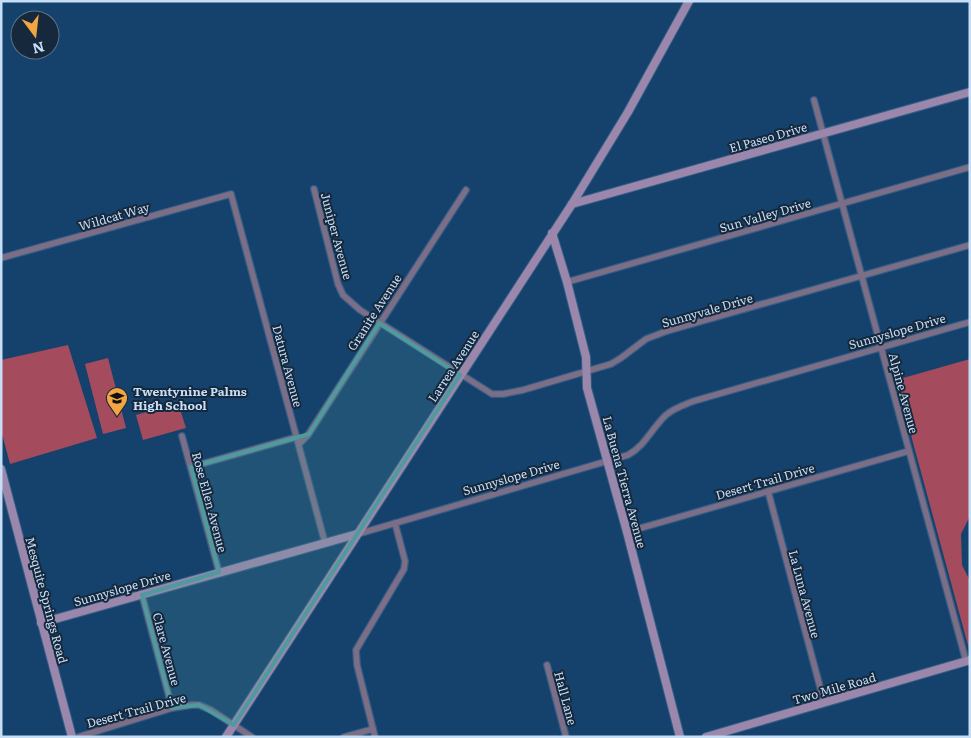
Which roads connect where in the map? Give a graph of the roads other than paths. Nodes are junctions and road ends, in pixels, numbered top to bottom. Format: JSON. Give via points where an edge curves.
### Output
{"nodes":[{"id":1,"x":689,"y":1,"type":"edge"},
{"id":2,"x":970,"y":92,"type":"edge"},
{"id":3,"x":814,"y":100,"type":"dead end"},
{"id":4,"x":823,"y":133,"type":"junction"},
{"id":5,"x":970,"y":167,"type":"edge"},
{"id":6,"x":314,"y":189,"type":"dead end"},
{"id":7,"x":466,"y":190,"type":"dead end"},
{"id":8,"x":232,"y":194,"type":"joint"},
{"id":9,"x":842,"y":203,"type":"junction"},
{"id":10,"x":572,"y":204,"type":"junction"},
{"id":11,"x":552,"y":233,"type":"junction"},
{"id":12,"x":970,"y":245,"type":"edge"},
{"id":13,"x":1,"y":258,"type":"edge"},
{"id":14,"x":862,"y":276,"type":"junction"},
{"id":15,"x":567,"y":282,"type":"junction"},
{"id":16,"x":970,"y":322,"type":"edge"},
{"id":17,"x":379,"y":323,"type":"junction"},
{"id":18,"x":882,"y":347,"type":"junction"},
{"id":19,"x":586,"y":371,"type":"junction"},
{"id":20,"x":460,"y":375,"type":"junction"},
{"id":21,"x":182,"y":436,"type":"dead end"},
{"id":22,"x":296,"y":437,"type":"junction"},
{"id":23,"x":299,"y":444,"type":"junction"},
{"id":24,"x":909,"y":451,"type":"junction"},
{"id":25,"x":607,"y":461,"type":"junction"},
{"id":26,"x":191,"y":467,"type":"junction"},
{"id":27,"x":1,"y":469,"type":"edge"},
{"id":28,"x":768,"y":491,"type":"junction"},
{"id":29,"x":395,"y":523,"type":"junction"},
{"id":30,"x":627,"y":532,"type":"junction"},
{"id":31,"x":357,"y":534,"type":"junction"},
{"id":32,"x":325,"y":543,"type":"junction"},
{"id":33,"x":219,"y":572,"type":"junction"},
{"id":34,"x":142,"y":595,"type":"junction"},
{"id":35,"x":41,"y":623,"type":"junction"},
{"id":36,"x":968,"y":661,"type":"edge"},
{"id":37,"x":547,"y":665,"type":"dead end"},
{"id":38,"x":824,"y":702,"type":"junction"},
{"id":39,"x":172,"y":708,"type":"junction"},
{"id":40,"x":234,"y":725,"type":"junction"},
{"id":41,"x":373,"y":729,"type":"junction"},
{"id":42,"x":72,"y":737,"type":"edge"},
{"id":43,"x":78,"y":737,"type":"edge"},
{"id":44,"x":226,"y":737,"type":"edge"},
{"id":45,"x":252,"y":737,"type":"edge"},
{"id":46,"x":344,"y":737,"type":"edge"},
{"id":47,"x":376,"y":737,"type":"edge"},
{"id":48,"x":566,"y":737,"type":"edge"},
{"id":49,"x":680,"y":737,"type":"edge"},
{"id":50,"x":706,"y":737,"type":"edge"}],
"edges":[{"from":1,"to":10,"type":"street","name":"Larrea Avenue"},
{"from":2,"to":4,"type":"street","name":"El Paseo Drive"},
{"from":3,"to":4,"type":"street","name":"Alpine Avenue"},
{"from":4,"to":9,"type":"street","name":"Alpine Avenue"},
{"from":4,"to":10,"type":"street","name":"El Paseo Drive"},
{"from":5,"to":9,"type":"street","name":"Sun Valley Drive"},
{"from":6,"to":17,"type":"street","name":"Juniper Avenue","via":[[338,284],[343,294]]},
{"from":7,"to":17,"type":"street","name":"Granite Avenue"},
{"from":8,"to":13,"type":"street","name":"Wildcat Way"},
{"from":8,"to":22,"type":"street","name":"Datura Avenue"},
{"from":9,"to":14,"type":"street","name":"Alpine Avenue"},
{"from":9,"to":15,"type":"street","name":"Sun Valley Drive"},
{"from":10,"to":11,"type":"street","name":"Larrea Avenue"},
{"from":11,"to":15,"type":"street","name":"La Buena Tierra Avenue"},
{"from":11,"to":20,"type":"street","name":"Larrea Avenue"},
{"from":12,"to":14,"type":"street","name":"Sunnyvale Drive"},
{"from":14,"to":18,"type":"street","name":"Alpine Avenue"},
{"from":14,"to":19,"type":"street","name":"Sunnyvale Drive","via":[[667,331],[646,339],[610,364]]},
{"from":15,"to":19,"type":"street","name":"La Buena Tierra Avenue","via":[[586,357]]},
{"from":16,"to":18,"type":"street","name":"Sunnyslope Drive"},
{"from":17,"to":20,"type":"street","name":"Juniper Avenue"},
{"from":17,"to":23,"type":"street","name":"Granite Avenue","via":[[308,436]]},
{"from":18,"to":24,"type":"street","name":"Alpine Avenue"},
{"from":18,"to":25,"type":"street","name":"Sunnyslope Drive","via":[[679,406],[633,452]]},
{"from":19,"to":20,"type":"street","name":"Sunnyvale Drive","via":[[503,394],[492,394]]},
{"from":19,"to":25,"type":"street","name":"La Buena Tierra Avenue","via":[[587,388]]},
{"from":20,"to":31,"type":"street","name":"Larrea Avenue"},
{"from":21,"to":26,"type":"street","name":"Rose Ellen Avenue"},
{"from":22,"to":23,"type":"street","name":"Datura Avenue"},
{"from":22,"to":26,"type":"street"},
{"from":23,"to":32,"type":"street","name":"Datura Avenue"},
{"from":24,"to":28,"type":"street","name":"Desert Trail Drive"},
{"from":24,"to":36,"type":"street","name":"Alpine Avenue"},
{"from":25,"to":29,"type":"street","name":"Sunnyslope Drive"},
{"from":25,"to":30,"type":"street","name":"La Buena Tierra Avenue"},
{"from":26,"to":33,"type":"street","name":"Rose Ellen Avenue"},
{"from":27,"to":35,"type":"street","name":"Mesquite Springs Road"},
{"from":28,"to":30,"type":"street","name":"Desert Trail Drive"},
{"from":28,"to":38,"type":"street","name":"La Luna Avenue"},
{"from":29,"to":31,"type":"street","name":"Sunnyslope Drive"},
{"from":29,"to":41,"type":"street","via":[[405,561],[404,570],[356,650]]},
{"from":30,"to":49,"type":"street","name":"La Buena Tierra Avenue"},
{"from":31,"to":32,"type":"street","name":"Sunnyslope Drive"},
{"from":31,"to":40,"type":"street","name":"Larrea Avenue"},
{"from":32,"to":33,"type":"street","name":"Sunnyslope Drive"},
{"from":33,"to":34,"type":"street","name":"Sunnyslope Drive"},
{"from":34,"to":35,"type":"street","name":"Sunnyslope Drive"},
{"from":34,"to":39,"type":"street","name":"Clare Avenue"},
{"from":35,"to":42,"type":"street","name":"Mesquite Springs Road"},
{"from":36,"to":38,"type":"street","name":"Two Mile Road"},
{"from":37,"to":48,"type":"street","name":"Hall Lane"},
{"from":38,"to":50,"type":"street","name":"Two Mile Road"},
{"from":39,"to":40,"type":"street","name":"Desert Trail Drive","via":[[199,705]]},
{"from":39,"to":43,"type":"street","name":"Desert Trail Drive"},
{"from":40,"to":44,"type":"street","name":"Larrea Avenue"},
{"from":40,"to":45,"type":"street","name":"Desert Trail Drive"},
{"from":41,"to":46,"type":"street"},
{"from":41,"to":47,"type":"street"}]}
